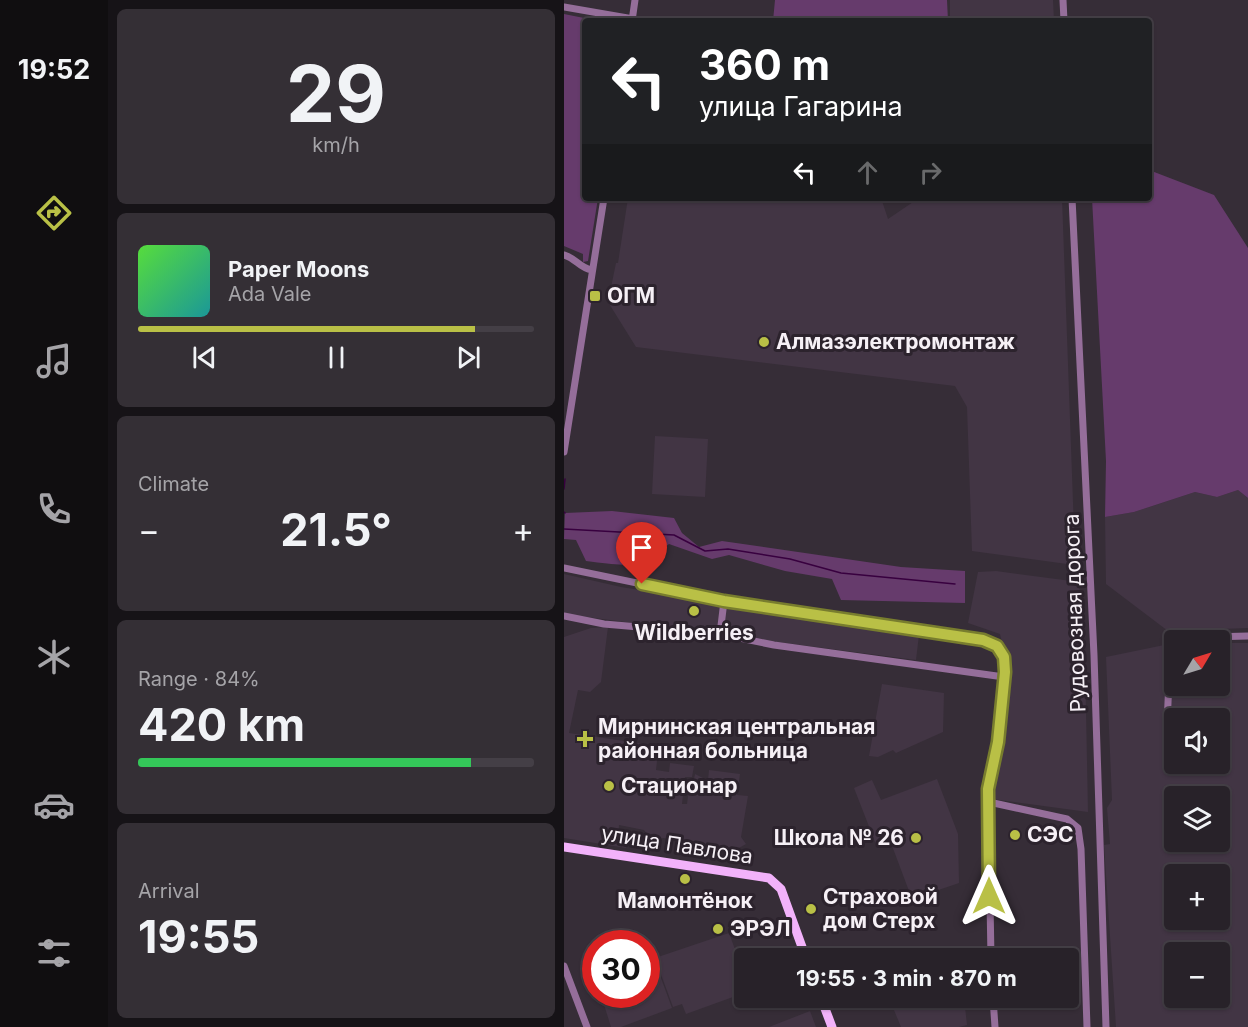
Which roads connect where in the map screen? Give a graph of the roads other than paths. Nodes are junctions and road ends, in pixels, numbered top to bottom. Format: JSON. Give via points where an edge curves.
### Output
{"nodes":[{"id":1,"x":635,"y":0,"type":"edge"},
{"id":2,"x":1063,"y":0,"type":"edge"},
{"id":3,"x":564,"y":7,"type":"edge"},
{"id":4,"x":622,"y":18,"type":"edge"},
{"id":5,"x":632,"y":18,"type":"edge"},
{"id":6,"x":1064,"y":18,"type":"edge"},
{"id":7,"x":604,"y":201,"type":"edge"},
{"id":8,"x":1072,"y":201,"type":"edge"},
{"id":9,"x":564,"y":255,"type":"edge"},
{"id":10,"x":592,"y":270,"type":"junction"},
{"id":11,"x":564,"y":452,"type":"edge"},
{"id":12,"x":564,"y":568,"type":"edge"},
{"id":13,"x":724,"y":601,"type":"junction"},
{"id":14,"x":564,"y":616,"type":"edge"},
{"id":15,"x":720,"y":634,"type":"junction"},
{"id":16,"x":1248,"y":636,"type":"edge"},
{"id":17,"x":1004,"y":677,"type":"junction"},
{"id":18,"x":1168,"y":708,"type":"edge"},
{"id":19,"x":989,"y":802,"type":"junction"},
{"id":20,"x":564,"y":847,"type":"edge"},
{"id":21,"x":802,"y":948,"type":"edge"},
{"id":22,"x":991,"y":948,"type":"edge"},
{"id":23,"x":564,"y":966,"type":"edge"},
{"id":24,"x":825,"y":1008,"type":"edge"},
{"id":25,"x":994,"y":1008,"type":"edge"},
{"id":26,"x":587,"y":1027,"type":"edge"},
{"id":27,"x":832,"y":1027,"type":"edge"},
{"id":28,"x":995,"y":1027,"type":"edge"},
{"id":29,"x":1087,"y":1027,"type":"edge"},
{"id":30,"x":1106,"y":1027,"type":"edge"}],
"edges":[{"from":1,"to":5,"type":"street"},
{"from":2,"to":6,"type":"street"},
{"from":3,"to":4,"type":"street"},
{"from":7,"to":10,"type":"street"},
{"from":8,"to":30,"type":"street","name":"Рудовозная дорога","via":[[1094,655]]},
{"from":9,"to":10,"type":"street","via":[[580,267]]},
{"from":10,"to":11,"type":"street"},
{"from":12,"to":13,"type":"street"},
{"from":13,"to":15,"type":"street"},
{"from":13,"to":17,"type":"street","via":[[983,640],[997,646],[1004,657]]},
{"from":14,"to":15,"type":"street","via":[[604,624]]},
{"from":15,"to":17,"type":"street"},
{"from":16,"to":18,"type":"street","via":[[1171,638]]},
{"from":17,"to":19,"type":"street"},
{"from":19,"to":22,"type":"street"},
{"from":19,"to":29,"type":"street","via":[[1067,819],[1078,828],[1082,849]]},
{"from":20,"to":21,"type":"main road","name":"улица Павлова","via":[[769,878],[781,889]]},
{"from":23,"to":26,"type":"street"},
{"from":24,"to":27,"type":"main road"},
{"from":25,"to":28,"type":"street"}]}
